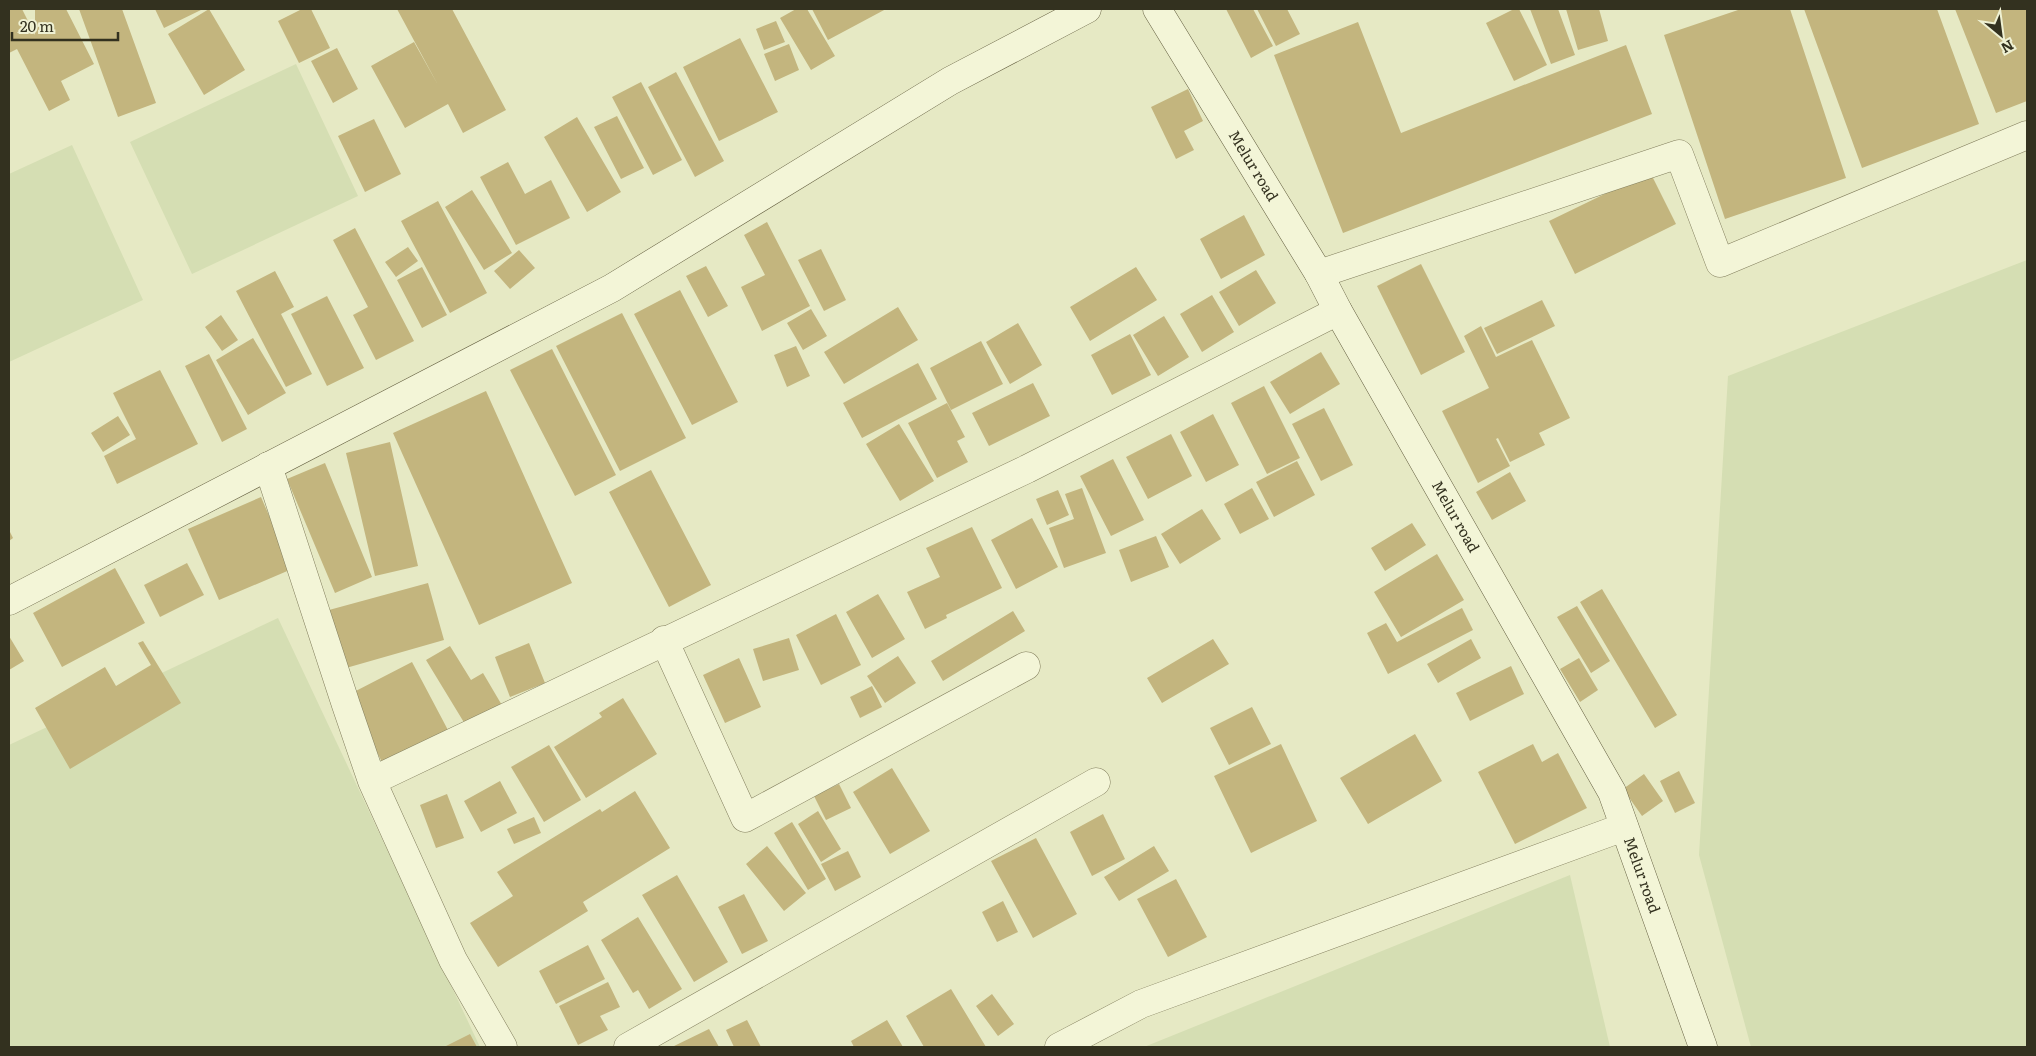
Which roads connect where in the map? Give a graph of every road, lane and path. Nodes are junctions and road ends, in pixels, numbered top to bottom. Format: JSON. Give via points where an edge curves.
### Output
{"nodes":[{"id":1,"x":1087,"y":9,"type":"edge"},
{"id":2,"x":1157,"y":9,"type":"edge"},
{"id":3,"x":2027,"y":135,"type":"edge"},
{"id":4,"x":1319,"y":274,"type":"junction"},
{"id":5,"x":1338,"y":311,"type":"junction"},
{"id":6,"x":268,"y":466,"type":"junction"},
{"id":7,"x":9,"y":601,"type":"edge"},
{"id":8,"x":664,"y":640,"type":"junction"},
{"id":9,"x":1026,"y":666,"type":"dead end"},
{"id":10,"x":372,"y":781,"type":"junction"},
{"id":11,"x":1096,"y":782,"type":"dead end"},
{"id":12,"x":1624,"y":827,"type":"junction"},
{"id":13,"x":503,"y":1047,"type":"edge"},
{"id":14,"x":628,"y":1047,"type":"edge"},
{"id":15,"x":1059,"y":1047,"type":"edge"},
{"id":16,"x":1703,"y":1047,"type":"edge"}],
"edges":[{"from":1,"to":6,"type":"street","via":[[950,81],[612,288]]},
{"from":2,"to":4,"type":"street","name":"Melur road"},
{"from":3,"to":4,"type":"street","via":[[1720,263],[1679,154]]},
{"from":4,"to":5,"type":"street","name":"Melur road"},
{"from":5,"to":8,"type":"street","via":[[1027,469]]},
{"from":5,"to":12,"type":"street","name":"Melur road","via":[[1612,792]]},
{"from":6,"to":7,"type":"street"},
{"from":6,"to":10,"type":"street"},
{"from":8,"to":9,"type":"street","via":[[745,818]]},
{"from":8,"to":10,"type":"street"},
{"from":10,"to":13,"type":"street","via":[[454,960]]},
{"from":11,"to":14,"type":"street"},
{"from":12,"to":15,"type":"street","via":[[1141,1004]]},
{"from":12,"to":16,"type":"street","name":"Melur road"}]}
